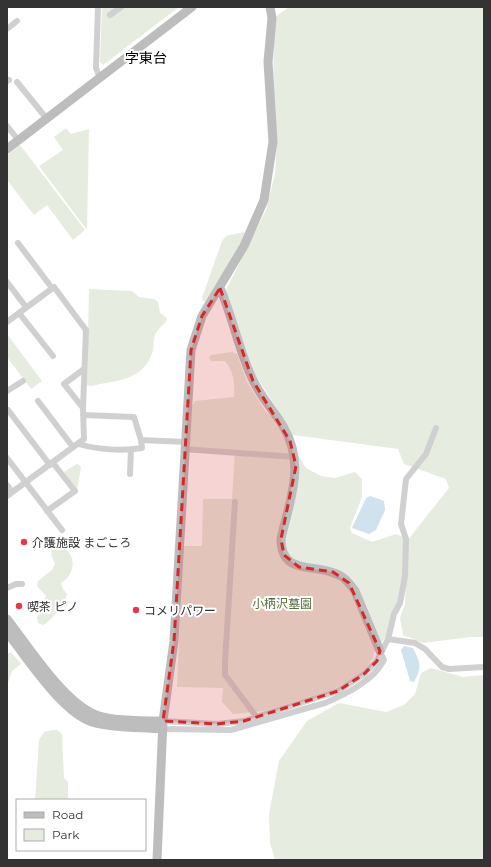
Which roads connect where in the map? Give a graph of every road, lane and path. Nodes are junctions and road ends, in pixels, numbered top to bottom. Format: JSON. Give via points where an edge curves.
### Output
{"nodes":[{"id":1,"x":98,"y":7,"type":"edge"},
{"id":2,"x":121,"y":7,"type":"edge"},
{"id":3,"x":192,"y":7,"type":"edge"},
{"id":4,"x":270,"y":7,"type":"edge"},
{"id":5,"x":110,"y":15,"type":"dead end"},
{"id":6,"x":17,"y":22,"type":"dead end"},
{"id":7,"x":7,"y":29,"type":"edge"},
{"id":8,"x":100,"y":78,"type":"junction"},
{"id":9,"x":17,"y":82,"type":"dead end"},
{"id":10,"x":47,"y":119,"type":"junction"},
{"id":11,"x":7,"y":126,"type":"edge"},
{"id":12,"x":18,"y":141,"type":"junction"},
{"id":13,"x":7,"y":149,"type":"edge"},
{"id":14,"x":18,"y":243,"type":"dead end"},
{"id":15,"x":7,"y":282,"type":"edge"},
{"id":16,"x":52,"y":288,"type":"junction"},
{"id":17,"x":220,"y":288,"type":"junction"},
{"id":18,"x":26,"y":307,"type":"junction"},
{"id":19,"x":19,"y":313,"type":"junction"},
{"id":20,"x":7,"y":322,"type":"edge"},
{"id":21,"x":53,"y":356,"type":"dead end"},
{"id":22,"x":84,"y":370,"type":"junction"},
{"id":23,"x":23,"y":381,"type":"dead end"},
{"id":24,"x":8,"y":388,"type":"edge"},
{"id":25,"x":38,"y":401,"type":"dead end"},
{"id":26,"x":7,"y":411,"type":"edge"},
{"id":27,"x":83,"y":412,"type":"junction"},
{"id":28,"x":436,"y":428,"type":"dead end"},
{"id":29,"x":141,"y":440,"type":"junction"},
{"id":30,"x":76,"y":446,"type":"junction"},
{"id":31,"x":185,"y":446,"type":"junction"},
{"id":32,"x":131,"y":449,"type":"junction"},
{"id":33,"x":296,"y":457,"type":"junction"},
{"id":34,"x":7,"y":458,"type":"edge"},
{"id":35,"x":51,"y":464,"type":"junction"},
{"id":36,"x":130,"y":474,"type":"dead end"},
{"id":37,"x":26,"y":482,"type":"junction"},
{"id":38,"x":7,"y":485,"type":"edge"},
{"id":39,"x":10,"y":494,"type":"edge"},
{"id":40,"x":235,"y":502,"type":"dead end"},
{"id":41,"x":48,"y":511,"type":"junction"},
{"id":42,"x":62,"y":530,"type":"dead end"},
{"id":43,"x":7,"y":582,"type":"edge"},
{"id":44,"x":22,"y":584,"type":"dead end"},
{"id":45,"x":7,"y":588,"type":"edge"},
{"id":46,"x":7,"y":619,"type":"edge"},
{"id":47,"x":7,"y":633,"type":"edge"},
{"id":48,"x":388,"y":639,"type":"junction"},
{"id":49,"x":380,"y":652,"type":"junction"},
{"id":50,"x":484,"y":667,"type":"edge"},
{"id":51,"x":258,"y":720,"type":"junction"},
{"id":52,"x":163,"y":725,"type":"junction"},
{"id":53,"x":157,"y":860,"type":"edge"}],
"edges":[{"from":1,"to":8,"type":"street","via":[[96,68]]},
{"from":2,"to":5,"type":"street"},
{"from":3,"to":8,"type":"street"},
{"from":4,"to":17,"type":"street","via":[[272,18],[268,62],[273,142],[264,200],[244,246]]},
{"from":6,"to":7,"type":"street"},
{"from":8,"to":10,"type":"street"},
{"from":9,"to":10,"type":"street"},
{"from":10,"to":12,"type":"street"},
{"from":11,"to":12,"type":"street"},
{"from":12,"to":13,"type":"street"},
{"from":14,"to":16,"type":"street"},
{"from":15,"to":18,"type":"street"},
{"from":16,"to":18,"type":"street"},
{"from":16,"to":22,"type":"street","via":[[54,287],[86,330]]},
{"from":17,"to":31,"type":"street","via":[[202,316],[191,350]]},
{"from":17,"to":33,"type":"street","via":[[253,381],[284,427]]},
{"from":18,"to":19,"type":"street"},
{"from":19,"to":20,"type":"street"},
{"from":19,"to":21,"type":"street"},
{"from":22,"to":27,"type":"street"},
{"from":22,"to":27,"type":"street","via":[[64,384]]},
{"from":23,"to":24,"type":"street"},
{"from":25,"to":30,"type":"street"},
{"from":26,"to":35,"type":"street"},
{"from":27,"to":29,"type":"street","via":[[134,417]]},
{"from":27,"to":30,"type":"street","via":[[84,439]]},
{"from":28,"to":48,"type":"street","via":[[426,454],[406,479],[401,524],[406,539],[405,576]]},
{"from":29,"to":31,"type":"street"},
{"from":29,"to":32,"type":"street","via":[[142,448]]},
{"from":30,"to":32,"type":"street"},
{"from":30,"to":35,"type":"street"},
{"from":31,"to":33,"type":"street"},
{"from":31,"to":52,"type":"street","via":[[174,641]]},
{"from":32,"to":36,"type":"street"},
{"from":33,"to":49,"type":"street","via":[[295,479],[281,538],[284,555],[299,567],[333,572],[349,583],[355,591]]},
{"from":34,"to":37,"type":"street"},
{"from":35,"to":37,"type":"street"},
{"from":35,"to":41,"type":"street","via":[[75,491]]},
{"from":37,"to":39,"type":"street"},
{"from":37,"to":41,"type":"street"},
{"from":38,"to":39,"type":"street"},
{"from":40,"to":51,"type":"street","via":[[226,630],[226,675]]},
{"from":41,"to":42,"type":"street"},
{"from":43,"to":45,"type":"street"},
{"from":44,"to":45,"type":"street"},
{"from":46,"to":52,"type":"street","via":[[76,704],[99,716]]},
{"from":47,"to":52,"type":"street","via":[[54,692],[84,719],[95,723]]},
{"from":48,"to":49,"type":"street"},
{"from":48,"to":50,"type":"street","via":[[415,643],[425,649],[442,667]]},
{"from":49,"to":51,"type":"street","via":[[377,660],[364,674],[338,691]]},
{"from":51,"to":52,"type":"street","via":[[231,730]]},
{"from":52,"to":53,"type":"street"}]}
